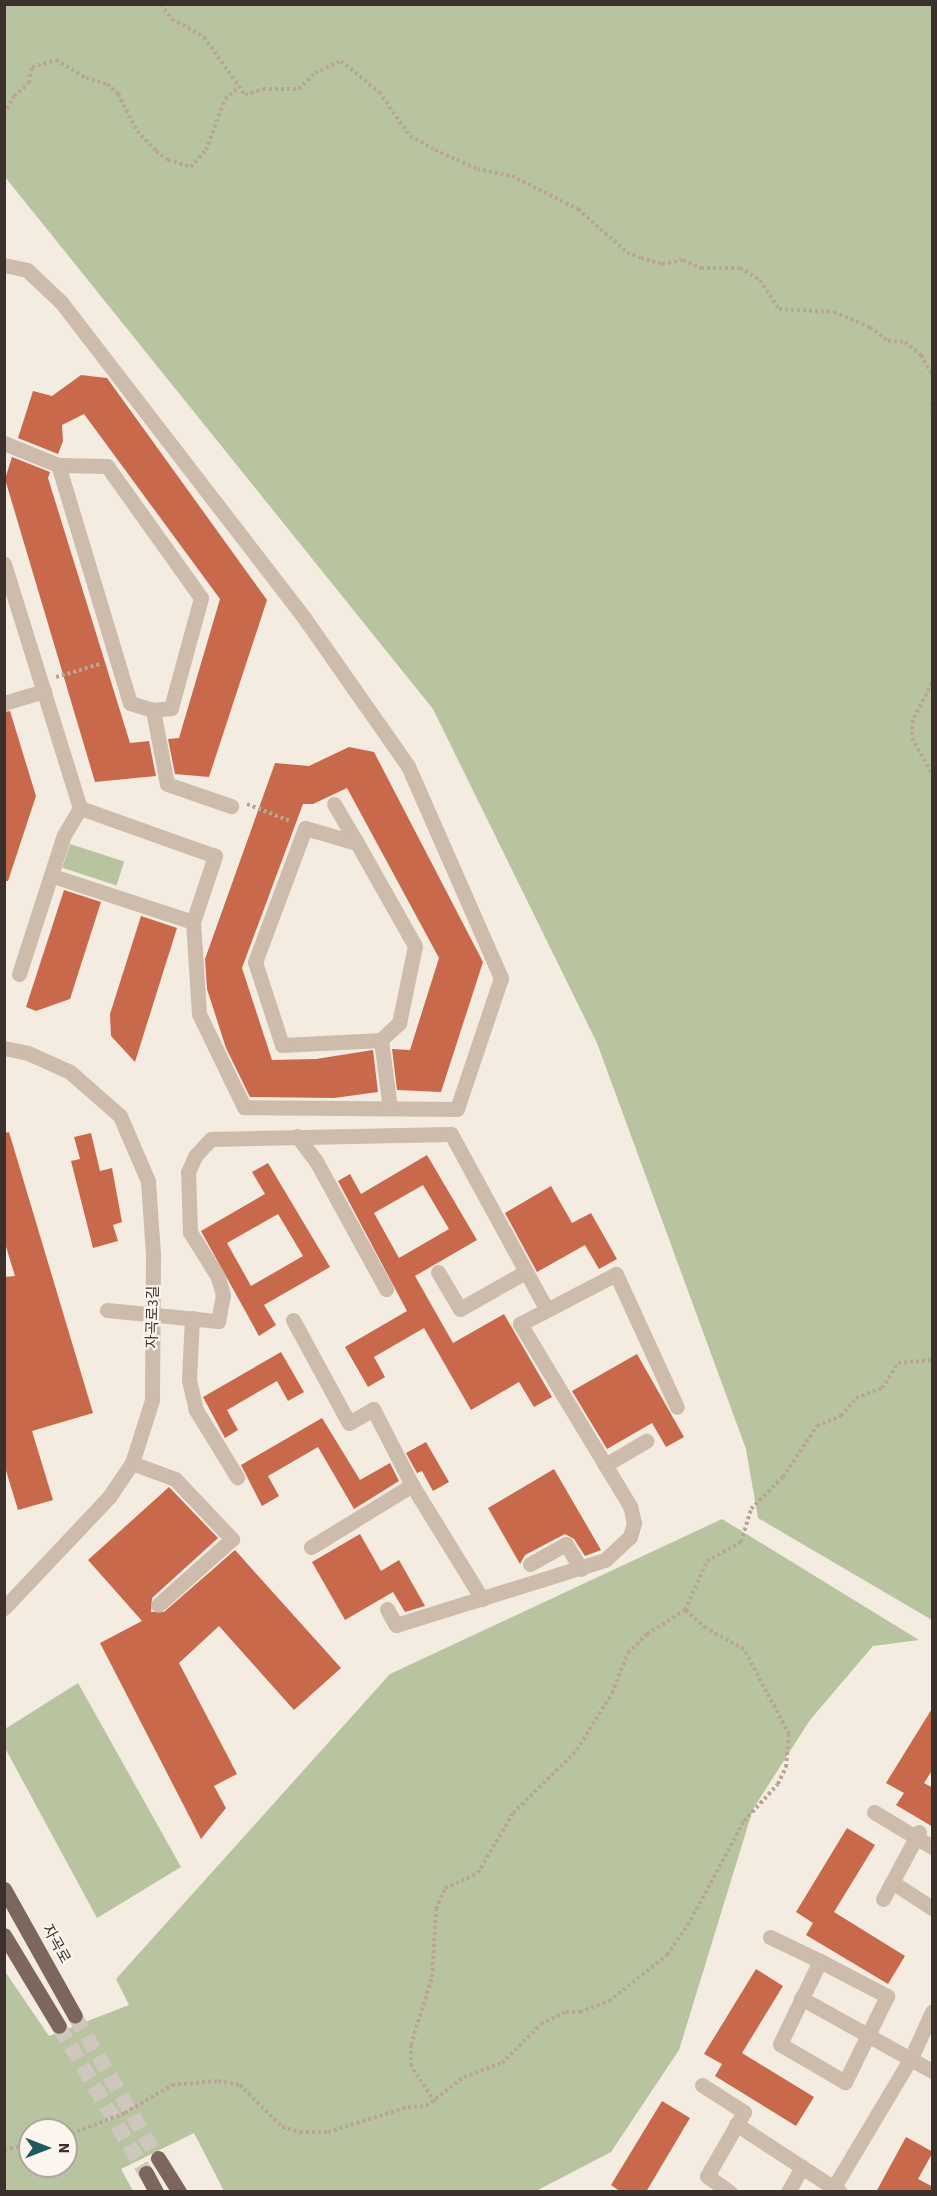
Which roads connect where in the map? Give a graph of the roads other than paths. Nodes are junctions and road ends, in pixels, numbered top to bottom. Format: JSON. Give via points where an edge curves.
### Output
{"nodes":[{"id":1,"x":4,"y":265,"type":"edge"},
{"id":2,"x":4,"y":444,"type":"edge"},
{"id":3,"x":58,"y":465,"type":"junction"},
{"id":4,"x":5,"y":570,"type":"edge"},
{"id":5,"x":44,"y":692,"type":"junction"},
{"id":6,"x":4,"y":703,"type":"edge"},
{"id":7,"x":153,"y":710,"type":"junction"},
{"id":8,"x":334,"y":804,"type":"dead end"},
{"id":9,"x":231,"y":806,"type":"dead end"},
{"id":10,"x":80,"y":808,"type":"junction"},
{"id":11,"x":357,"y":843,"type":"junction"},
{"id":12,"x":53,"y":876,"type":"junction"},
{"id":13,"x":193,"y":922,"type":"junction"},
{"id":14,"x":19,"y":974,"type":"dead end"},
{"id":15,"x":381,"y":1040,"type":"junction"},
{"id":16,"x":4,"y":1048,"type":"edge"},
{"id":17,"x":390,"y":1108,"type":"junction"},
{"id":18,"x":297,"y":1136,"type":"junction"},
{"id":19,"x":438,"y":1272,"type":"dead end"},
{"id":20,"x":525,"y":1272,"type":"junction"},
{"id":21,"x":386,"y":1289,"type":"dead end"},
{"id":22,"x":107,"y":1310,"type":"dead end"},
{"id":23,"x":547,"y":1310,"type":"junction"},
{"id":24,"x":153,"y":1314,"type":"junction"},
{"id":25,"x":192,"y":1318,"type":"junction"},
{"id":26,"x":293,"y":1320,"type":"dead end"},
{"id":27,"x":676,"y":1407,"type":"dead end"},
{"id":28,"x":646,"y":1441,"type":"dead end"},
{"id":29,"x":132,"y":1463,"type":"junction"},
{"id":30,"x":605,"y":1465,"type":"junction"},
{"id":31,"x":237,"y":1477,"type":"dead end"},
{"id":32,"x":412,"y":1485,"type":"junction"},
{"id":33,"x":311,"y":1547,"type":"dead end"},
{"id":34,"x":530,"y":1564,"type":"dead end"},
{"id":35,"x":581,"y":1569,"type":"junction"},
{"id":36,"x":482,"y":1599,"type":"junction"},
{"id":37,"x":158,"y":1605,"type":"dead end"},
{"id":38,"x":4,"y":1608,"type":"edge"},
{"id":39,"x":387,"y":1609,"type":"dead end"},
{"id":40,"x":874,"y":1812,"type":"dead end"},
{"id":41,"x":918,"y":1835,"type":"junction"},
{"id":42,"x":933,"y":1847,"type":"edge"},
{"id":43,"x":892,"y":1882,"type":"junction"},
{"id":44,"x":4,"y":1889,"type":"edge"},
{"id":45,"x":883,"y":1899,"type":"dead end"},
{"id":46,"x":933,"y":1908,"type":"edge"},
{"id":47,"x":4,"y":1935,"type":"edge"},
{"id":48,"x":770,"y":1937,"type":"dead end"},
{"id":49,"x":820,"y":1961,"type":"junction"},
{"id":50,"x":801,"y":1998,"type":"junction"},
{"id":51,"x":933,"y":2012,"type":"edge"},
{"id":52,"x":75,"y":2016,"type":"tunnel mouth"},
{"id":53,"x":59,"y":2026,"type":"tunnel mouth"},
{"id":54,"x":867,"y":2035,"type":"junction"},
{"id":55,"x":911,"y":2058,"type":"junction"},
{"id":56,"x":933,"y":2070,"type":"edge"},
{"id":57,"x":702,"y":2085,"type":"dead end"},
{"id":58,"x":736,"y":2124,"type":"junction"},
{"id":59,"x":158,"y":2158,"type":"tunnel mouth"},
{"id":60,"x":802,"y":2167,"type":"junction"},
{"id":61,"x":146,"y":2173,"type":"tunnel mouth"},
{"id":62,"x":835,"y":2190,"type":"edge"},
{"id":63,"x":156,"y":2192,"type":"edge"},
{"id":64,"x":179,"y":2192,"type":"edge"},
{"id":65,"x":730,"y":2192,"type":"edge"},
{"id":66,"x":788,"y":2192,"type":"edge"}],
"edges":[{"from":1,"to":17,"type":"street","via":[[27,270],[62,302],[304,619],[408,766],[501,978],[457,1109]]},
{"from":2,"to":3,"type":"street"},
{"from":3,"to":7,"type":"street","via":[[130,703]]},
{"from":3,"to":7,"type":"street","via":[[107,466],[201,598],[171,708]]},
{"from":4,"to":5,"type":"street"},
{"from":5,"to":6,"type":"street"},
{"from":5,"to":10,"type":"street"},
{"from":7,"to":9,"type":"street","via":[[167,784]]},
{"from":8,"to":11,"type":"street"},
{"from":10,"to":12,"type":"street","via":[[64,836]]},
{"from":10,"to":13,"type":"street","via":[[215,856]]},
{"from":11,"to":15,"type":"street","via":[[415,946],[399,1023]]},
{"from":11,"to":15,"type":"street","via":[[305,828],[255,962],[282,1045]]},
{"from":12,"to":13,"type":"street"},
{"from":12,"to":14,"type":"street"},
{"from":13,"to":17,"type":"street","via":[[200,1014],[244,1107]]},
{"from":15,"to":17,"type":"street"},
{"from":16,"to":24,"type":"street","name":"자곡로3길","via":[[28,1053],[70,1072],[120,1116],[148,1181]]},
{"from":18,"to":20,"type":"street","via":[[451,1134]]},
{"from":18,"to":21,"type":"street"},
{"from":18,"to":25,"type":"street","via":[[211,1139],[195,1156],[188,1172],[190,1232],[218,1277],[223,1295],[218,1321]]},
{"from":19,"to":20,"type":"street","via":[[460,1309]]},
{"from":20,"to":23,"type":"street"},
{"from":22,"to":24,"type":"street"},
{"from":23,"to":27,"type":"street","via":[[616,1274]]},
{"from":23,"to":30,"type":"street","via":[[520,1324]]},
{"from":24,"to":25,"type":"street"},
{"from":24,"to":29,"type":"street","name":"자곡로3길","via":[[152,1400]]},
{"from":25,"to":31,"type":"street","via":[[189,1380],[196,1410]]},
{"from":26,"to":32,"type":"street","via":[[348,1423],[373,1409]]},
{"from":28,"to":30,"type":"street"},
{"from":29,"to":37,"type":"street","via":[[175,1479],[232,1539]]},
{"from":29,"to":38,"type":"street","name":"자곡로3길","via":[[109,1497]]},
{"from":30,"to":35,"type":"street","via":[[630,1506],[634,1523],[630,1537],[620,1549]]},
{"from":32,"to":33,"type":"street"},
{"from":32,"to":36,"type":"street"},
{"from":34,"to":35,"type":"street","via":[[566,1544]]},
{"from":35,"to":36,"type":"street"},
{"from":36,"to":39,"type":"street","via":[[396,1625]]},
{"from":40,"to":41,"type":"street"},
{"from":41,"to":42,"type":"street"},
{"from":41,"to":43,"type":"street"},
{"from":43,"to":45,"type":"street"},
{"from":43,"to":46,"type":"street"},
{"from":44,"to":52,"type":"main road","name":"자곡로"},
{"from":47,"to":53,"type":"main road"},
{"from":48,"to":49,"type":"street"},
{"from":49,"to":50,"type":"street"},
{"from":49,"to":54,"type":"street","via":[[887,1996]]},
{"from":50,"to":54,"type":"street"},
{"from":50,"to":54,"type":"street","via":[[780,2044],[845,2082]]},
{"from":51,"to":55,"type":"street"},
{"from":54,"to":55,"type":"street"},
{"from":55,"to":56,"type":"street"},
{"from":55,"to":62,"type":"street"},
{"from":57,"to":58,"type":"street","via":[[744,2112]]},
{"from":58,"to":60,"type":"street"},
{"from":58,"to":65,"type":"street","via":[[707,2176]]},
{"from":59,"to":64,"type":"main road"},
{"from":60,"to":62,"type":"street"},
{"from":60,"to":66,"type":"street"},
{"from":61,"to":63,"type":"main road"}]}
